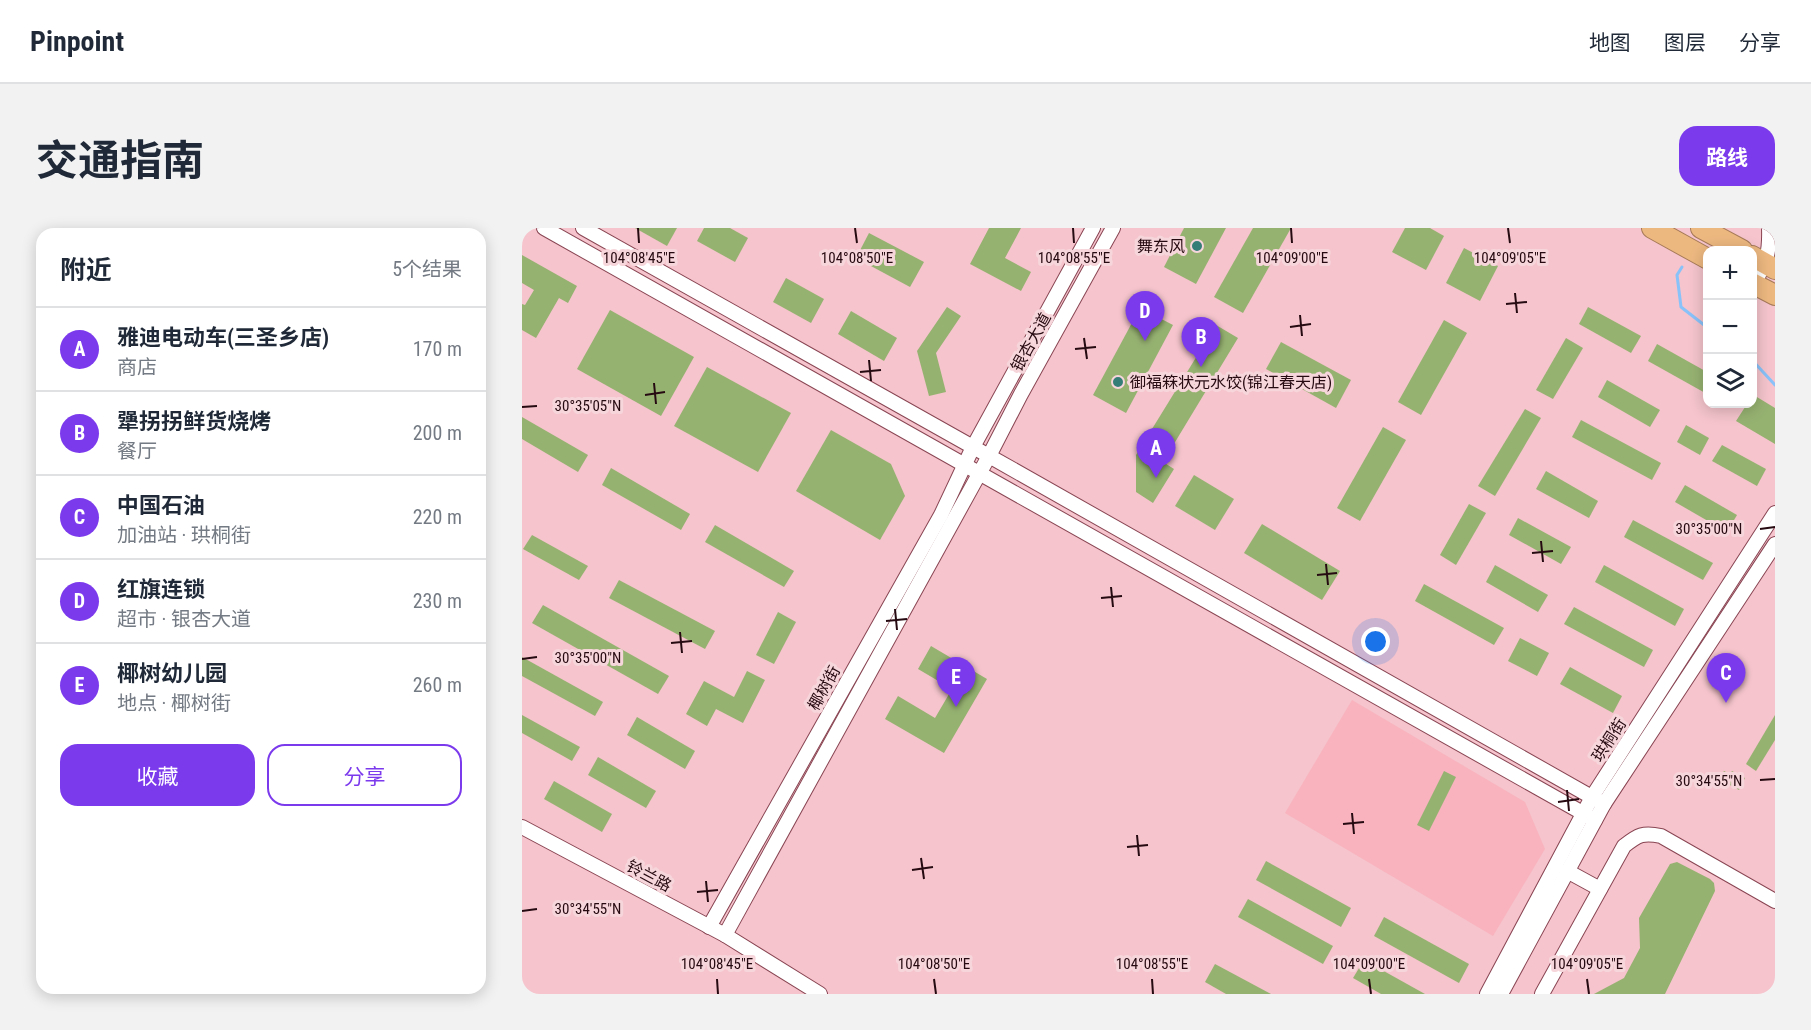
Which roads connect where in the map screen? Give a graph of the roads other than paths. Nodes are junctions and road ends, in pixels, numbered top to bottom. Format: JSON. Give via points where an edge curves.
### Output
{"nodes":[{"id":1,"x":544,"y":228,"type":"edge"},
{"id":2,"x":583,"y":228,"type":"edge"},
{"id":3,"x":1093,"y":228,"type":"edge"},
{"id":4,"x":1113,"y":228,"type":"edge"},
{"id":5,"x":1652,"y":228,"type":"edge"},
{"id":6,"x":1701,"y":228,"type":"edge"},
{"id":7,"x":1769,"y":228,"type":"edge"},
{"id":8,"x":1735,"y":246,"type":"edge"},
{"id":9,"x":1703,"y":257,"type":"edge"},
{"id":10,"x":1764,"y":263,"type":"edge"},
{"id":11,"x":1757,"y":285,"type":"edge"},
{"id":12,"x":1775,"y":296,"type":"edge"},
{"id":13,"x":973,"y":447,"type":"junction"},
{"id":14,"x":989,"y":456,"type":"junction"},
{"id":15,"x":964,"y":464,"type":"junction"},
{"id":16,"x":980,"y":473,"type":"junction"},
{"id":17,"x":1775,"y":513,"type":"edge"},
{"id":18,"x":1775,"y":544,"type":"edge"},
{"id":19,"x":1598,"y":801,"type":"junction"},
{"id":20,"x":1589,"y":816,"type":"junction"},
{"id":21,"x":522,"y":827,"type":"edge"},
{"id":22,"x":1567,"y":871,"type":"junction"},
{"id":23,"x":1600,"y":889,"type":"junction"},
{"id":24,"x":1775,"y":901,"type":"edge"},
{"id":25,"x":709,"y":927,"type":"junction"},
{"id":26,"x":725,"y":935,"type":"junction"},
{"id":27,"x":820,"y":994,"type":"edge"},
{"id":28,"x":1487,"y":994,"type":"edge"},
{"id":29,"x":1501,"y":994,"type":"edge"},
{"id":30,"x":1542,"y":994,"type":"edge"}],
"edges":[{"from":1,"to":15,"type":"street"},
{"from":2,"to":13,"type":"street"},
{"from":3,"to":13,"type":"street","name":"银杏大道"},
{"from":4,"to":14,"type":"street","name":"银杏大道"},
{"from":5,"to":9,"type":"highway"},
{"from":6,"to":8,"type":"highway"},
{"from":7,"to":10,"type":"street"},
{"from":11,"to":12,"type":"highway"},
{"from":13,"to":14,"type":"street"},
{"from":13,"to":15,"type":"street","name":"银杏大道"},
{"from":14,"to":16,"type":"street","name":"银杏大道"},
{"from":14,"to":19,"type":"street"},
{"from":15,"to":16,"type":"street"},
{"from":15,"to":25,"type":"street","name":"椰树街","via":[[941,515]]},
{"from":16,"to":20,"type":"street"},
{"from":16,"to":26,"type":"street","name":"椰树街"},
{"from":17,"to":19,"type":"street","name":"珙桐街"},
{"from":18,"to":19,"type":"street","name":"珙桐街"},
{"from":19,"to":20,"type":"street","name":"珙桐街"},
{"from":20,"to":22,"type":"street","name":"珙桐街"},
{"from":20,"to":28,"type":"street","name":"珙桐街"},
{"from":21,"to":25,"type":"street","name":"铃兰路"},
{"from":22,"to":23,"type":"street"},
{"from":22,"to":29,"type":"street","name":"珙桐街"},
{"from":23,"to":24,"type":"street","via":[[1624,846],[1636,836],[1648,833],[1661,836]]},
{"from":23,"to":30,"type":"street"},
{"from":25,"to":26,"type":"street","name":"铃兰路"},
{"from":26,"to":27,"type":"street","name":"铃兰路"}]}
